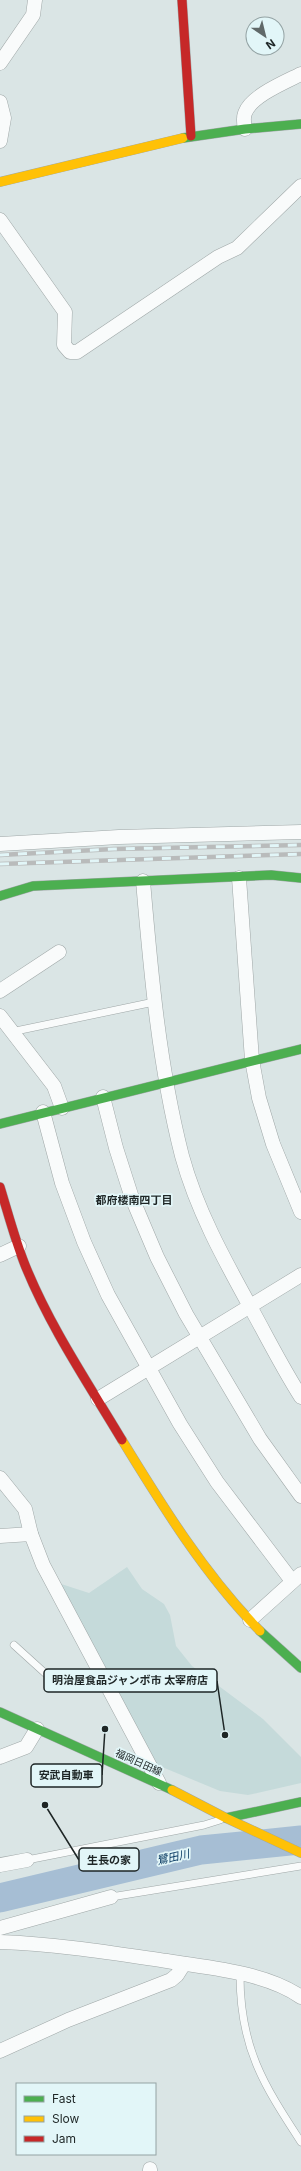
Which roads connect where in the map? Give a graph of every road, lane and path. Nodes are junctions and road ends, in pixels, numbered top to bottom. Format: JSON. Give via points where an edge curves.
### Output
{"nodes":[{"id":1,"x":35,"y":0,"type":"edge"},
{"id":2,"x":182,"y":0,"type":"edge"},
{"id":3,"x":0,"y":64,"type":"edge"},
{"id":4,"x":301,"y":74,"type":"edge"},
{"id":5,"x":0,"y":102,"type":"edge"},
{"id":6,"x":301,"y":124,"type":"edge"},
{"id":7,"x":244,"y":129,"type":"junction"},
{"id":8,"x":191,"y":136,"type":"junction"},
{"id":9,"x":0,"y":141,"type":"edge"},
{"id":10,"x":0,"y":182,"type":"edge"},
{"id":11,"x":301,"y":186,"type":"edge"},
{"id":12,"x":0,"y":220,"type":"edge"},
{"id":13,"x":301,"y":832,"type":"edge"},
{"id":14,"x":0,"y":844,"type":"edge"},
{"id":15,"x":239,"y":878,"type":"junction"},
{"id":16,"x":301,"y":878,"type":"edge"},
{"id":17,"x":143,"y":881,"type":"junction"},
{"id":18,"x":0,"y":896,"type":"edge"},
{"id":19,"x":59,"y":952,"type":"dead end"},
{"id":20,"x":0,"y":991,"type":"edge"},
{"id":21,"x":154,"y":1002,"type":"junction"},
{"id":22,"x":0,"y":1016,"type":"edge"},
{"id":23,"x":11,"y":1032,"type":"junction"},
{"id":24,"x":301,"y":1049,"type":"edge"},
{"id":25,"x":252,"y":1060,"type":"junction"},
{"id":26,"x":167,"y":1081,"type":"junction"},
{"id":27,"x":103,"y":1098,"type":"junction"},
{"id":28,"x":62,"y":1108,"type":"junction"},
{"id":29,"x":43,"y":1112,"type":"junction"},
{"id":30,"x":0,"y":1124,"type":"edge"},
{"id":31,"x":0,"y":1187,"type":"edge"},
{"id":32,"x":301,"y":1212,"type":"edge"},
{"id":33,"x":19,"y":1246,"type":"junction"},
{"id":34,"x":0,"y":1255,"type":"edge"},
{"id":35,"x":301,"y":1274,"type":"edge"},
{"id":36,"x":250,"y":1306,"type":"junction"},
{"id":37,"x":199,"y":1337,"type":"junction"},
{"id":38,"x":149,"y":1368,"type":"junction"},
{"id":39,"x":301,"y":1397,"type":"edge"},
{"id":40,"x":98,"y":1399,"type":"junction"},
{"id":41,"x":0,"y":1478,"type":"edge"},
{"id":42,"x":301,"y":1496,"type":"edge"},
{"id":43,"x":31,"y":1534,"type":"junction"},
{"id":44,"x":0,"y":1536,"type":"edge"},
{"id":45,"x":297,"y":1577,"type":"edge"},
{"id":46,"x":250,"y":1620,"type":"junction"},
{"id":47,"x":14,"y":1645,"type":"dead end"},
{"id":48,"x":301,"y":1668,"type":"edge"},
{"id":49,"x":105,"y":1685,"type":"junction"},
{"id":50,"x":0,"y":1712,"type":"edge"},
{"id":51,"x":37,"y":1729,"type":"junction"},
{"id":52,"x":0,"y":1757,"type":"edge"},
{"id":53,"x":159,"y":1783,"type":"junction"},
{"id":54,"x":301,"y":1802,"type":"edge"},
{"id":55,"x":226,"y":1818,"type":"junction"},
{"id":56,"x":301,"y":1853,"type":"edge"},
{"id":57,"x":27,"y":1860,"type":"joint"},
{"id":58,"x":0,"y":1865,"type":"edge"},
{"id":59,"x":301,"y":1866,"type":"edge"},
{"id":60,"x":111,"y":1897,"type":"joint"},
{"id":61,"x":0,"y":1928,"type":"edge"},
{"id":62,"x":0,"y":1942,"type":"edge"},
{"id":63,"x":184,"y":1964,"type":"junction"},
{"id":64,"x":240,"y":1975,"type":"junction"},
{"id":65,"x":301,"y":1997,"type":"edge"},
{"id":66,"x":0,"y":2051,"type":"edge"},
{"id":67,"x":301,"y":2142,"type":"edge"}],
"edges":[{"from":1,"to":3,"type":"street","via":[[33,15]]},
{"from":2,"to":8,"type":"street"},
{"from":4,"to":7,"type":"street","via":[[258,98],[248,107],[244,117]]},
{"from":5,"to":9,"type":"street","via":[[4,118]]},
{"from":6,"to":7,"type":"street"},
{"from":7,"to":8,"type":"street"},
{"from":8,"to":10,"type":"street"},
{"from":11,"to":12,"type":"street","via":[[237,248],[218,257],[77,352],[70,352],[64,345],[66,312]]},
{"from":13,"to":14,"type":"street","via":[[119,837]]},
{"from":15,"to":16,"type":"street","via":[[271,875]]},
{"from":15,"to":17,"type":"street"},
{"from":15,"to":25,"type":"street"},
{"from":17,"to":18,"type":"street","via":[[33,886]]},
{"from":17,"to":21,"type":"street"},
{"from":19,"to":20,"type":"street"},
{"from":21,"to":23,"type":"lane"},
{"from":21,"to":26,"type":"street"},
{"from":22,"to":23,"type":"street"},
{"from":23,"to":28,"type":"street","via":[[54,1086]]},
{"from":24,"to":25,"type":"street"},
{"from":25,"to":26,"type":"street"},
{"from":25,"to":32,"type":"street","via":[[259,1098],[273,1144]]},
{"from":26,"to":27,"type":"street"},
{"from":26,"to":36,"type":"street","via":[[183,1158],[203,1215],[221,1255]]},
{"from":27,"to":28,"type":"street"},
{"from":27,"to":37,"type":"street","via":[[132,1198],[157,1257]]},
{"from":28,"to":29,"type":"street"},
{"from":29,"to":30,"type":"street"},
{"from":29,"to":38,"type":"street","via":[[62,1184],[84,1242],[108,1295]]},
{"from":31,"to":33,"type":"street"},
{"from":33,"to":34,"type":"street"},
{"from":33,"to":40,"type":"street","via":[[30,1276],[62,1339]]},
{"from":35,"to":36,"type":"street"},
{"from":36,"to":37,"type":"street"},
{"from":36,"to":39,"type":"street"},
{"from":37,"to":38,"type":"street"},
{"from":37,"to":42,"type":"street","via":[[260,1439]]},
{"from":38,"to":40,"type":"street"},
{"from":38,"to":45,"type":"street","via":[[180,1424],[218,1482]]},
{"from":40,"to":46,"type":"street","via":[[159,1500],[194,1552]]},
{"from":41,"to":43,"type":"street","via":[[25,1510]]},
{"from":43,"to":44,"type":"street"},
{"from":43,"to":49,"type":"street","via":[[43,1565]]},
{"from":45,"to":46,"type":"street"},
{"from":46,"to":48,"type":"street"},
{"from":47,"to":49,"type":"lane","via":[[46,1674],[71,1686]]},
{"from":49,"to":53,"type":"street"},
{"from":50,"to":51,"type":"street","name":"福岡日田線"},
{"from":51,"to":52,"type":"street","via":[[26,1747]]},
{"from":51,"to":53,"type":"street","name":"福岡日田線"},
{"from":53,"to":55,"type":"street","name":"福岡日田線"},
{"from":54,"to":55,"type":"street"},
{"from":55,"to":56,"type":"street","name":"福岡日田線"},
{"from":55,"to":57,"type":"lane","via":[[204,1825]]},
{"from":57,"to":58,"type":"street"},
{"from":59,"to":60,"type":"lane"},
{"from":60,"to":61,"type":"street"},
{"from":62,"to":63,"type":"street","via":[[107,1952]]},
{"from":63,"to":64,"type":"street"},
{"from":63,"to":66,"type":"street","via":[[171,1980],[68,2020]]},
{"from":64,"to":65,"type":"street","via":[[275,1983]]},
{"from":64,"to":67,"type":"lane","via":[[240,2001],[251,2053],[272,2097]]}]}
